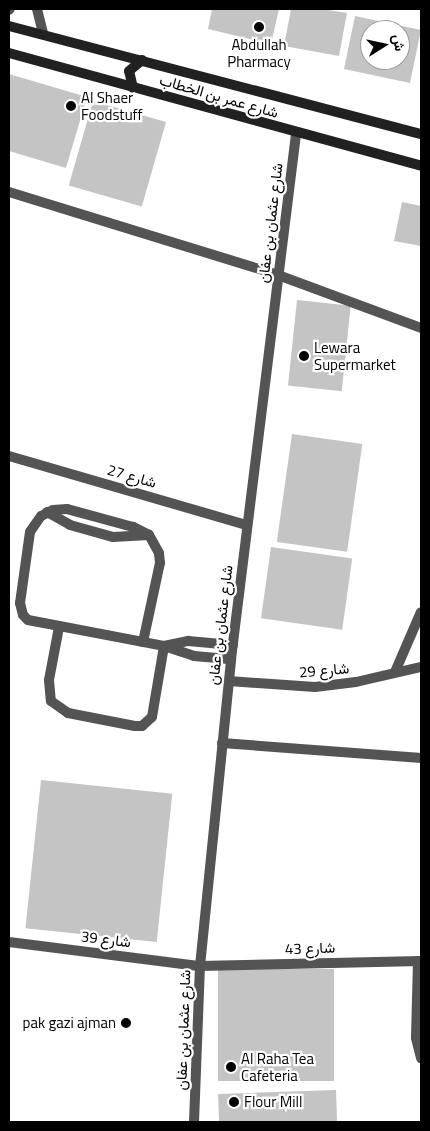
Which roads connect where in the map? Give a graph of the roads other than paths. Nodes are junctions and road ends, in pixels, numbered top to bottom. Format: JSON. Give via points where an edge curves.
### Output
{"nodes":[{"id":1,"x":37,"y":9,"type":"edge"},
{"id":2,"x":9,"y":26,"type":"edge"},
{"id":3,"x":43,"y":33,"type":"junction"},
{"id":4,"x":9,"y":53,"type":"edge"},
{"id":5,"x":142,"y":60,"type":"junction"},
{"id":6,"x":133,"y":88,"type":"junction"},
{"id":7,"x":296,"y":134,"type":"junction"},
{"id":8,"x":421,"y":134,"type":"edge"},
{"id":9,"x":421,"y":166,"type":"edge"},
{"id":10,"x":9,"y":192,"type":"edge"},
{"id":11,"x":278,"y":275,"type":"junction"},
{"id":12,"x":421,"y":328,"type":"edge"},
{"id":13,"x":9,"y":456,"type":"edge"},
{"id":14,"x":47,"y":512,"type":"junction"},
{"id":15,"x":247,"y":525,"type":"junction"},
{"id":16,"x":149,"y":535,"type":"junction"},
{"id":17,"x":421,"y":612,"type":"edge"},
{"id":18,"x":59,"y":627,"type":"junction"},
{"id":19,"x":143,"y":642,"type":"junction"},
{"id":20,"x":233,"y":645,"type":"junction"},
{"id":21,"x":164,"y":646,"type":"junction"},
{"id":22,"x":231,"y":659,"type":"junction"},
{"id":23,"x":421,"y":668,"type":"edge"},
{"id":24,"x":395,"y":672,"type":"junction"},
{"id":25,"x":229,"y":681,"type":"junction"},
{"id":26,"x":222,"y":743,"type":"junction"},
{"id":27,"x":421,"y":758,"type":"edge"},
{"id":28,"x":9,"y":942,"type":"edge"},
{"id":29,"x":420,"y":961,"type":"edge"},
{"id":30,"x":200,"y":966,"type":"junction"},
{"id":31,"x":421,"y":1058,"type":"edge"},
{"id":32,"x":194,"y":1122,"type":"edge"}],
"edges":[{"from":1,"to":3,"type":"street"},
{"from":2,"to":3,"type":"street","name":"شارع عمر بن الخطاب"},
{"from":3,"to":5,"type":"street","name":"شارع عمر بن الخطاب"},
{"from":4,"to":6,"type":"street","name":"شارع عمر بن الخطاب"},
{"from":5,"to":6,"type":"street","via":[[129,71]]},
{"from":5,"to":8,"type":"street","name":"شارع عمر بن الخطاب"},
{"from":6,"to":7,"type":"street","name":"شارع عمر بن الخطاب"},
{"from":7,"to":9,"type":"street","name":"شارع عمر بن الخطاب"},
{"from":7,"to":11,"type":"street","name":"شارع عثمان بن عفان"},
{"from":10,"to":11,"type":"street"},
{"from":11,"to":12,"type":"street"},
{"from":11,"to":15,"type":"street","name":"شارع عثمان بن عفان"},
{"from":13,"to":15,"type":"street","name":"شارع 27"},
{"from":14,"to":16,"type":"street","via":[[70,525],[113,537]]},
{"from":14,"to":16,"type":"street","via":[[60,508],[74,510],[133,526]]},
{"from":14,"to":18,"type":"street","via":[[36,520],[30,532],[20,609],[28,620]]},
{"from":15,"to":20,"type":"street","name":"شارع عثمان بن عفان"},
{"from":16,"to":19,"type":"street","via":[[159,553],[160,563]]},
{"from":17,"to":24,"type":"street"},
{"from":18,"to":19,"type":"street"},
{"from":18,"to":21,"type":"street","via":[[49,680],[51,701],[68,713],[135,726],[142,726],[152,717]]},
{"from":19,"to":21,"type":"street"},
{"from":20,"to":21,"type":"street","via":[[188,640]]},
{"from":20,"to":22,"type":"street","name":"شارع عثمان بن عفان"},
{"from":21,"to":22,"type":"street","via":[[194,656]]},
{"from":22,"to":25,"type":"street","name":"شارع عثمان بن عفان"},
{"from":23,"to":24,"type":"street","name":"شارع 29"},
{"from":24,"to":25,"type":"street","name":"شارع 29","via":[[356,682],[315,687]]},
{"from":25,"to":26,"type":"street","name":"شارع عثمان بن عفان"},
{"from":26,"to":27,"type":"street"},
{"from":26,"to":30,"type":"street","name":"شارع عثمان بن عفان"},
{"from":28,"to":30,"type":"street","name":"شارع 39"},
{"from":29,"to":30,"type":"street","name":"شارع 43"},
{"from":29,"to":31,"type":"street","via":[[416,1047]]},
{"from":30,"to":32,"type":"street","name":"شارع عثمان بن عفان"}]}
